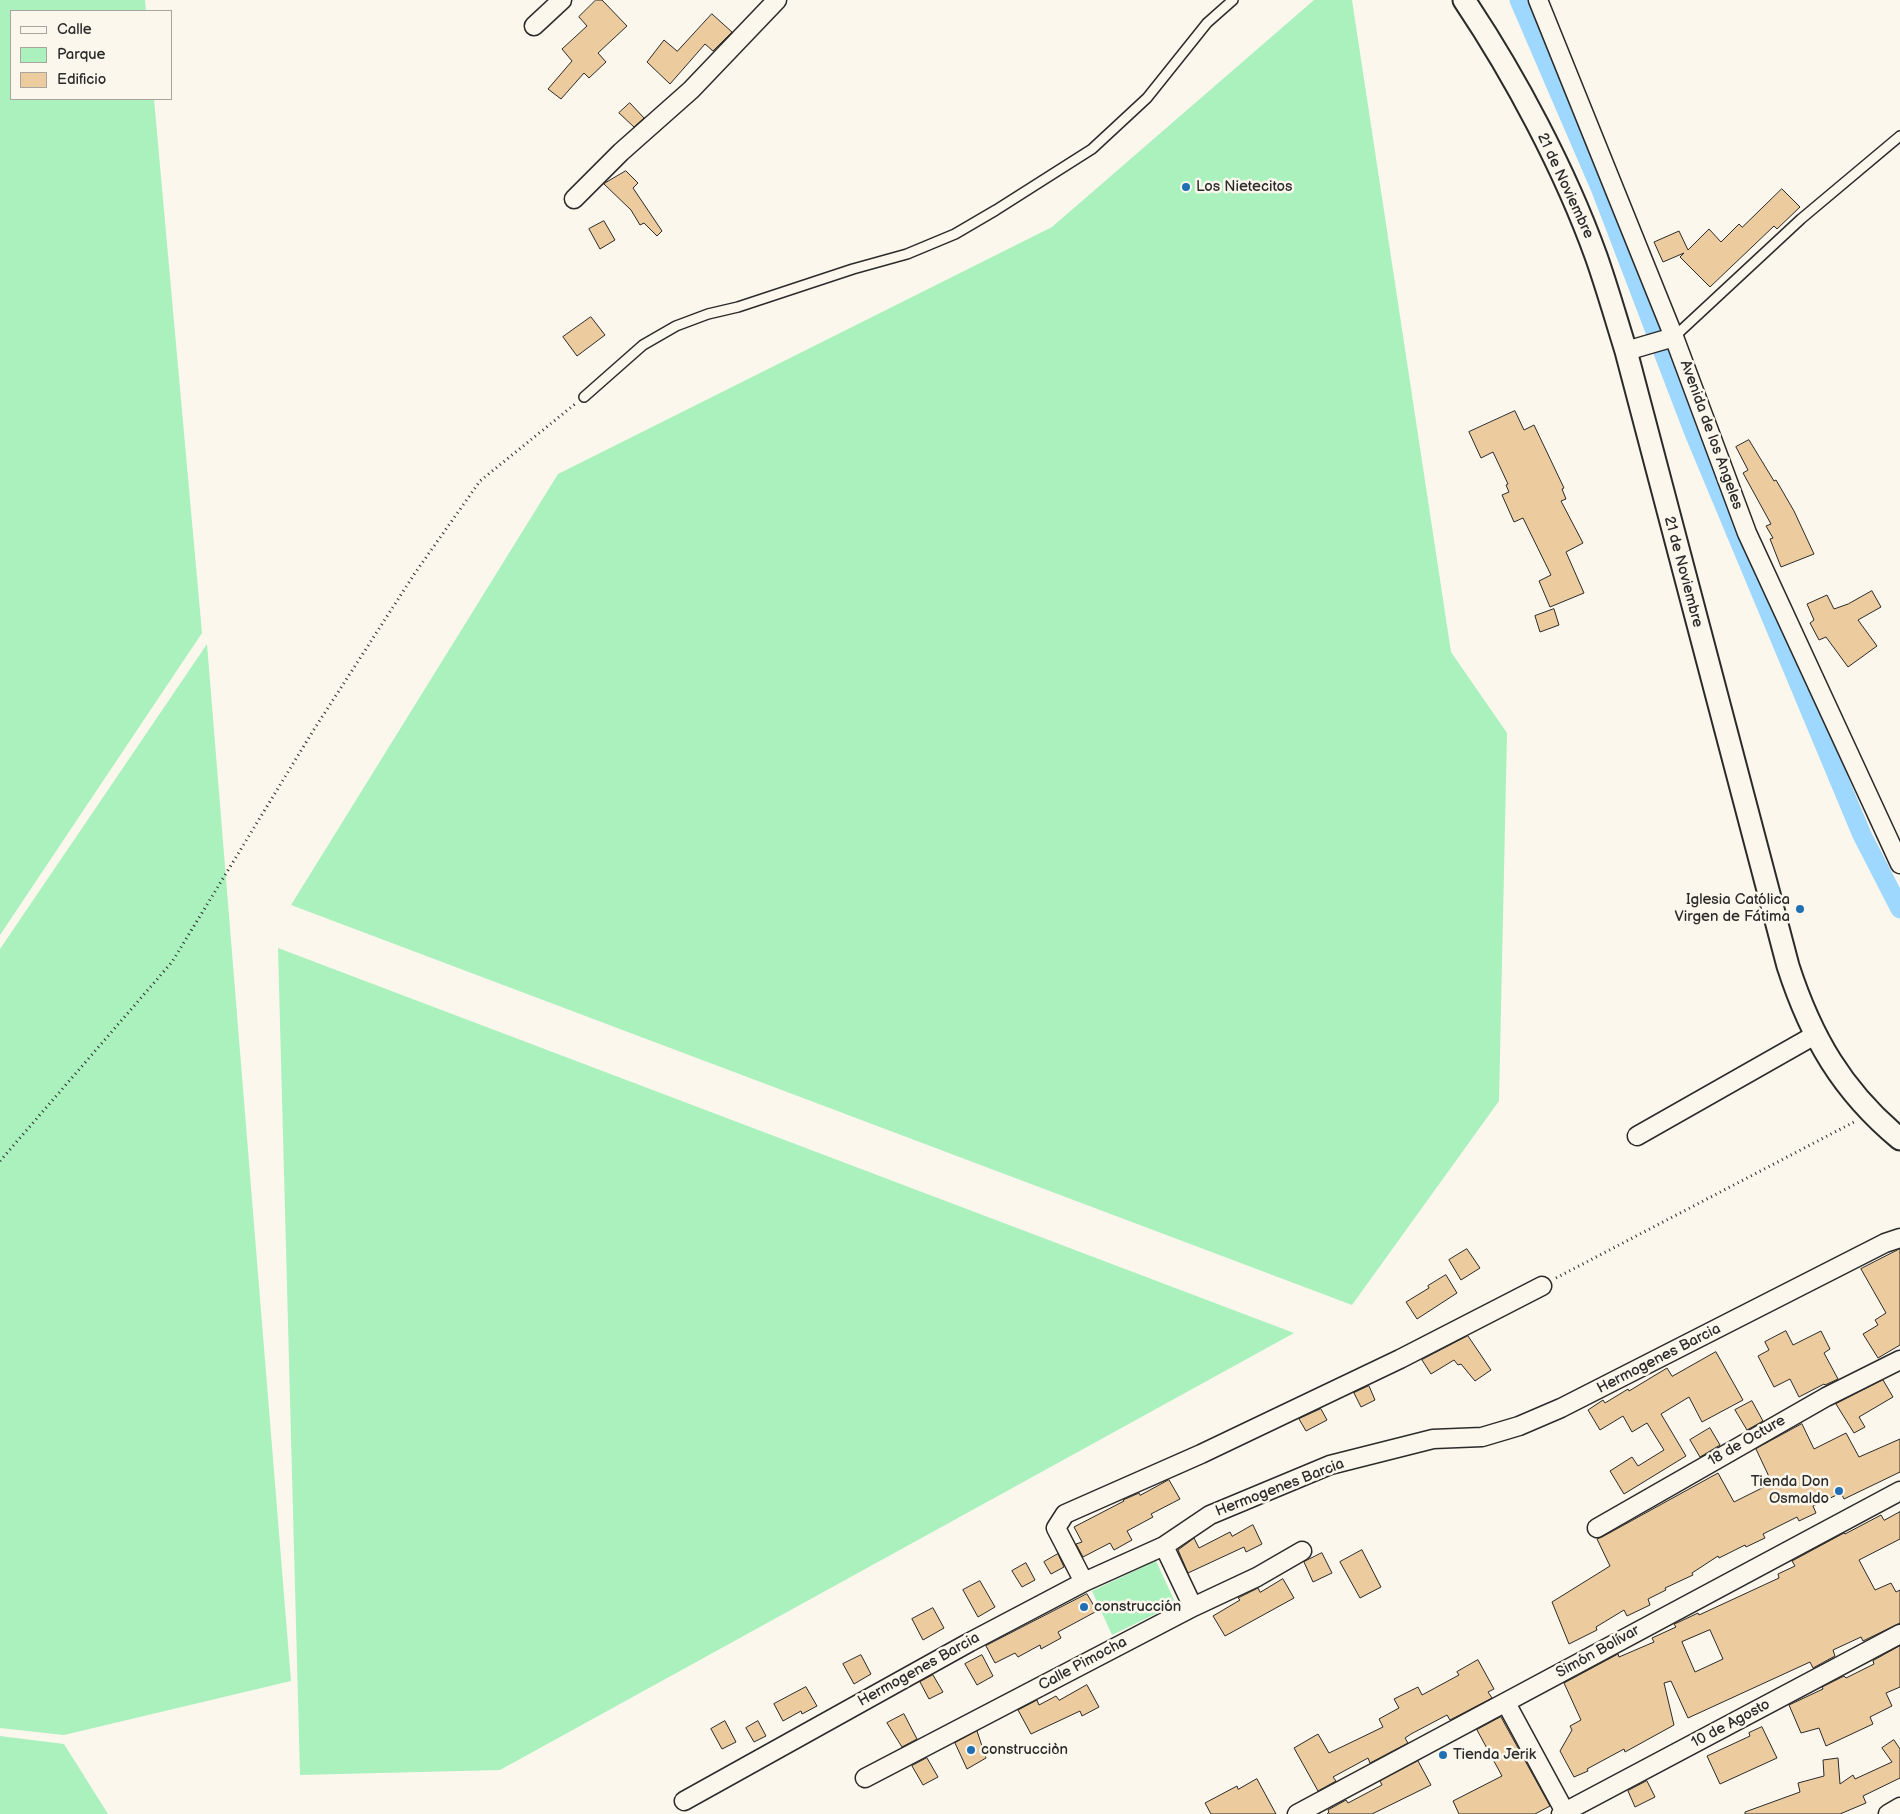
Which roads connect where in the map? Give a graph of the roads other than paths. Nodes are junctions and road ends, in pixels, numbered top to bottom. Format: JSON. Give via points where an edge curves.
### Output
{"nodes":[{"id":1,"x":562,"y":0,"type":"edge"},
{"id":2,"x":777,"y":0,"type":"edge"},
{"id":3,"x":1233,"y":0,"type":"edge"},
{"id":4,"x":1464,"y":0,"type":"edge"},
{"id":5,"x":1538,"y":0,"type":"edge"},
{"id":6,"x":534,"y":26,"type":"dead end"},
{"id":7,"x":1900,"y":136,"type":"edge"},
{"id":8,"x":574,"y":199,"type":"dead end"},
{"id":9,"x":1669,"y":339,"type":"junction"},
{"id":10,"x":1635,"y":348,"type":"junction"},
{"id":11,"x":584,"y":397,"type":"road end"},
{"id":12,"x":1900,"y":864,"type":"edge"},
{"id":13,"x":1815,"y":1035,"type":"junction"},
{"id":14,"x":1637,"y":1136,"type":"dead end"},
{"id":15,"x":1900,"y":1139,"type":"edge"},
{"id":16,"x":1900,"y":1238,"type":"edge"},
{"id":17,"x":1542,"y":1286,"type":"road end"},
{"id":18,"x":1900,"y":1360,"type":"edge"},
{"id":19,"x":1900,"y":1491,"type":"edge"},
{"id":20,"x":1597,"y":1528,"type":"dead end"},
{"id":21,"x":1164,"y":1546,"type":"junction"},
{"id":22,"x":1302,"y":1551,"type":"dead end"},
{"id":23,"x":1084,"y":1582,"type":"junction"},
{"id":24,"x":1193,"y":1607,"type":"junction"},
{"id":25,"x":1900,"y":1634,"type":"edge"},
{"id":26,"x":1506,"y":1703,"type":"junction"},
{"id":27,"x":865,"y":1778,"type":"dead end"},
{"id":28,"x":684,"y":1801,"type":"dead end"},
{"id":29,"x":1900,"y":1807,"type":"edge"},
{"id":30,"x":1563,"y":1813,"type":"edge"},
{"id":31,"x":1297,"y":1814,"type":"edge"},
{"id":32,"x":1888,"y":1814,"type":"edge"}],
"edges":[{"from":1,"to":6,"type":"street"},
{"from":2,"to":8,"type":"street","via":[[691,90]]},
{"from":3,"to":11,"type":"lane","via":[[1207,23],[1147,98],[1092,149],[996,210],[955,234],[907,254],[676,326],[643,345]]},
{"from":4,"to":10,"type":"street","name":"21 de Noviembre","via":[[1499,55],[1562,175]]},
{"from":5,"to":9,"type":"street","name":"Avenida de los Angeles"},
{"from":7,"to":9,"type":"lane","via":[[1801,219]]},
{"from":9,"to":10,"type":"street"},
{"from":9,"to":12,"type":"street","name":"Avenida de los Angeles","via":[[1747,533]]},
{"from":10,"to":13,"type":"street","name":"21 de Noviembre","via":[[1788,966]]},
{"from":13,"to":14,"type":"street"},
{"from":13,"to":15,"type":"street","name":"21 de Noviembre","via":[[1850,1088]]},
{"from":16,"to":21,"type":"street","name":"Hermogenes Barcia","via":[[1519,1426],[1482,1437],[1434,1439],[1330,1465],[1210,1515]]},
{"from":17,"to":23,"type":"street","via":[[1400,1359],[1201,1454],[1065,1514],[1056,1528]]},
{"from":18,"to":20,"type":"street","name":"18 de Octure","via":[[1826,1397]]},
{"from":19,"to":26,"type":"street","name":"Simón Bolívar"},
{"from":21,"to":23,"type":"street","name":"Hermogenes Barcia"},
{"from":21,"to":24,"type":"street"},
{"from":22,"to":24,"type":"street","name":"Calle Pimocha","via":[[1258,1577]]},
{"from":23,"to":28,"type":"street","name":"Hermogenes Barcia"},
{"from":24,"to":27,"type":"street","name":"Calle Pimocha"},
{"from":25,"to":30,"type":"street","name":"10 de Agosto"},
{"from":26,"to":30,"type":"street"},
{"from":26,"to":31,"type":"street","name":"Simón Bolívar"},
{"from":29,"to":32,"type":"street"}]}
